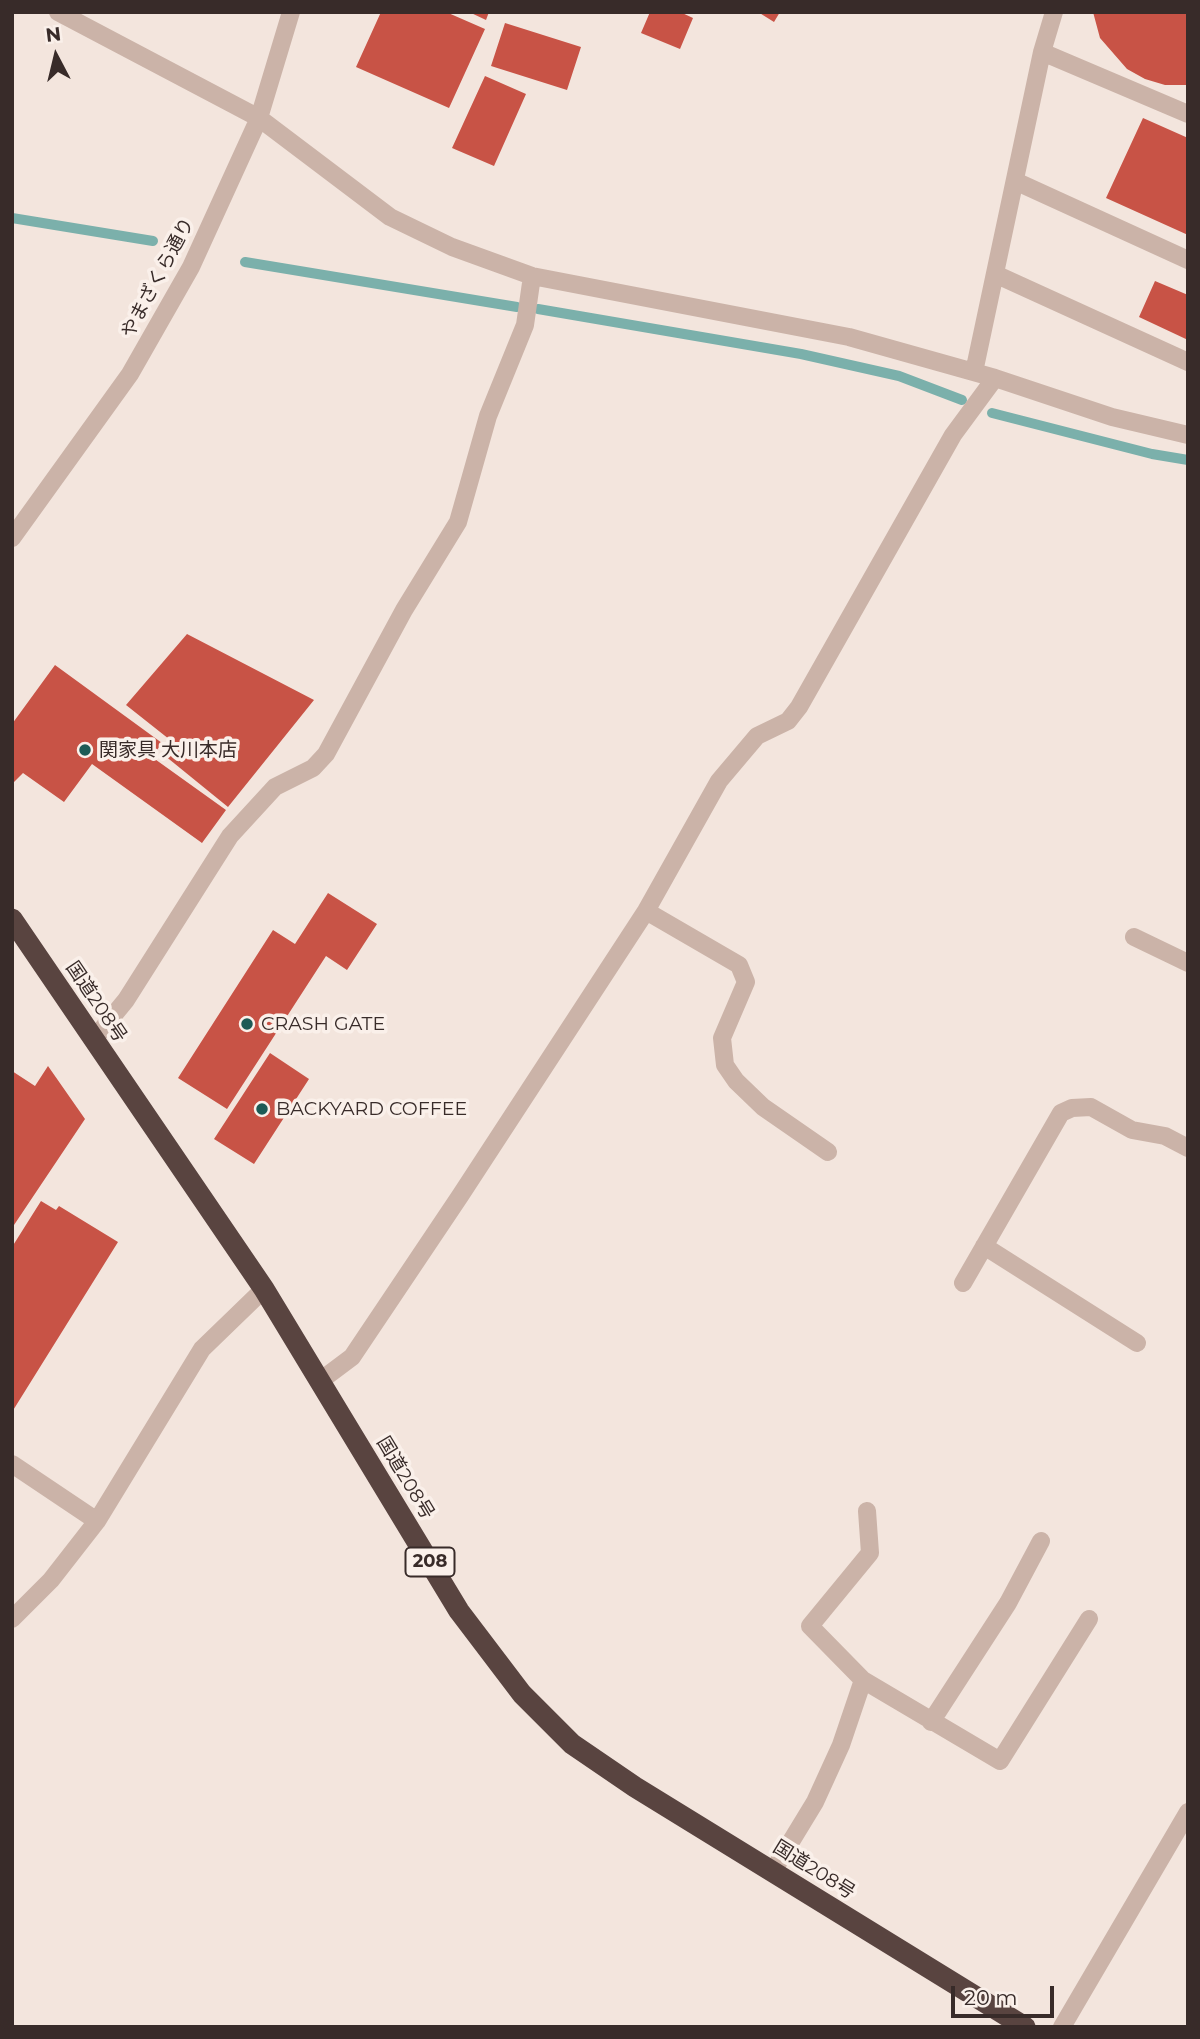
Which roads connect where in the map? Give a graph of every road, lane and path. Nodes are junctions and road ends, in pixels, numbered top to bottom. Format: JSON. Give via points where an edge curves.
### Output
{"nodes":[{"id":1,"x":58,"y":12,"type":"edge"},
{"id":2,"x":291,"y":12,"type":"edge"},
{"id":3,"x":1054,"y":12,"type":"edge"},
{"id":4,"x":1042,"y":52,"type":"junction"},
{"id":5,"x":1188,"y":114,"type":"edge"},
{"id":6,"x":259,"y":118,"type":"junction"},
{"id":7,"x":1015,"y":181,"type":"junction"},
{"id":8,"x":1188,"y":260,"type":"edge"},
{"id":9,"x":995,"y":274,"type":"junction"},
{"id":10,"x":532,"y":276,"type":"junction"},
{"id":11,"x":1188,"y":362,"type":"edge"},
{"id":12,"x":974,"y":372,"type":"junction"},
{"id":13,"x":995,"y":378,"type":"junction"},
{"id":14,"x":1188,"y":435,"type":"edge"},
{"id":15,"x":12,"y":538,"type":"edge"},
{"id":16,"x":646,"y":911,"type":"junction"},
{"id":17,"x":12,"y":919,"type":"edge"},
{"id":18,"x":1134,"y":937,"type":"dead end"},
{"id":19,"x":1188,"y":963,"type":"edge"},
{"id":20,"x":94,"y":1039,"type":"junction"},
{"id":21,"x":1188,"y":1148,"type":"edge"},
{"id":22,"x":828,"y":1152,"type":"dead end"},
{"id":23,"x":984,"y":1246,"type":"junction"},
{"id":24,"x":963,"y":1283,"type":"dead end"},
{"id":25,"x":264,"y":1289,"type":"junction"},
{"id":26,"x":1137,"y":1343,"type":"dead end"},
{"id":27,"x":320,"y":1381,"type":"junction"},
{"id":28,"x":12,"y":1464,"type":"edge"},
{"id":29,"x":867,"y":1511,"type":"dead end"},
{"id":30,"x":97,"y":1521,"type":"junction"},
{"id":31,"x":1041,"y":1541,"type":"dead end"},
{"id":32,"x":12,"y":1619,"type":"edge"},
{"id":33,"x":1089,"y":1619,"type":"dead end"},
{"id":34,"x":863,"y":1681,"type":"junction"},
{"id":35,"x":931,"y":1722,"type":"junction"},
{"id":36,"x":1188,"y":1812,"type":"edge"},
{"id":37,"x":773,"y":1871,"type":"junction"},
{"id":38,"x":1025,"y":2027,"type":"edge"},
{"id":39,"x":1062,"y":2027,"type":"edge"}],
"edges":[{"from":1,"to":6,"type":"street"},
{"from":2,"to":6,"type":"street","name":"やまざくら通り"},
{"from":3,"to":4,"type":"street"},
{"from":4,"to":5,"type":"street"},
{"from":4,"to":7,"type":"street"},
{"from":6,"to":10,"type":"street","via":[[390,217],[452,247]]},
{"from":6,"to":15,"type":"street","name":"やまざくら通り","via":[[191,267],[130,374]]},
{"from":7,"to":8,"type":"street"},
{"from":7,"to":9,"type":"street"},
{"from":9,"to":11,"type":"street"},
{"from":9,"to":12,"type":"street"},
{"from":10,"to":12,"type":"street","via":[[849,337]]},
{"from":10,"to":20,"type":"street","via":[[525,325],[488,416],[458,522],[326,754],[313,768],[269,791],[230,836],[126,1000]]},
{"from":12,"to":13,"type":"street"},
{"from":13,"to":14,"type":"street","via":[[1112,417]]},
{"from":13,"to":16,"type":"street","via":[[953,435],[799,707],[788,721],[757,736],[719,781]]},
{"from":16,"to":22,"type":"street","via":[[739,965],[746,982],[722,1038],[725,1065],[763,1107]]},
{"from":16,"to":27,"type":"street","via":[[352,1357]]},
{"from":17,"to":20,"type":"highway","name":"国道208号","number":"208"},
{"from":18,"to":19,"type":"street"},
{"from":20,"to":25,"type":"highway","name":"国道208号","number":"208"},
{"from":21,"to":23,"type":"street","via":[[1165,1136],[1132,1130],[1091,1107],[1061,1113]]},
{"from":23,"to":24,"type":"street"},
{"from":23,"to":26,"type":"street"},
{"from":25,"to":27,"type":"highway","name":"国道208号","number":"208"},
{"from":25,"to":30,"type":"street","via":[[202,1349]]},
{"from":27,"to":37,"type":"highway","name":"国道208号","number":"208","via":[[459,1611],[522,1694],[572,1744]]},
{"from":28,"to":30,"type":"street"},
{"from":29,"to":34,"type":"street","via":[[870,1553],[810,1626]]},
{"from":30,"to":32,"type":"street","via":[[51,1580]]},
{"from":31,"to":35,"type":"street","via":[[1009,1602]]},
{"from":33,"to":35,"type":"street","via":[[1000,1761]]},
{"from":34,"to":35,"type":"street"},
{"from":34,"to":37,"type":"street","via":[[815,1802]]},
{"from":36,"to":39,"type":"street"},
{"from":37,"to":38,"type":"highway","name":"国道208号","number":"208"}]}
